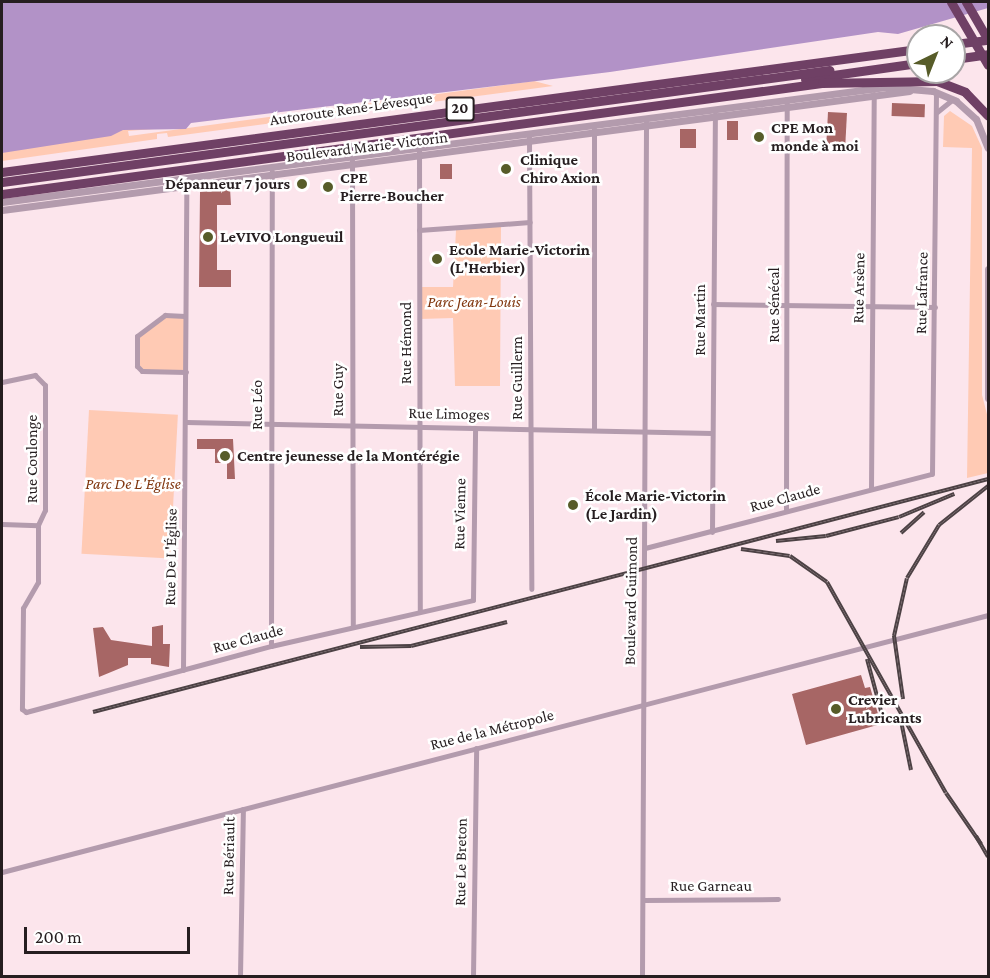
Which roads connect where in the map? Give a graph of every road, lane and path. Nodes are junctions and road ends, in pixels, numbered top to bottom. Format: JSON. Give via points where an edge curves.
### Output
{"nodes":[{"id":1,"x":951,"y":2,"type":"edge"},
{"id":2,"x":966,"y":2,"type":"edge"},
{"id":3,"x":988,"y":40,"type":"edge"},
{"id":4,"x":966,"y":43,"type":"edge"},
{"id":5,"x":988,"y":48,"type":"edge"},
{"id":6,"x":906,"y":51,"type":"edge"},
{"id":7,"x":966,"y":51,"type":"edge"},
{"id":8,"x":988,"y":54,"type":"edge"},
{"id":9,"x":966,"y":57,"type":"edge"},
{"id":10,"x":906,"y":60,"type":"edge"},
{"id":11,"x":906,"y":65,"type":"edge"},
{"id":12,"x":988,"y":65,"type":"edge"},
{"id":13,"x":874,"y":92,"type":"junction"},
{"id":14,"x":936,"y":92,"type":"junction"},
{"id":15,"x":787,"y":99,"type":"junction"},
{"id":16,"x":953,"y":99,"type":"junction"},
{"id":17,"x":714,"y":108,"type":"junction"},
{"id":18,"x":788,"y":108,"type":"junction"},
{"id":19,"x":938,"y":112,"type":"junction"},
{"id":20,"x":988,"y":116,"type":"edge"},
{"id":21,"x":715,"y":117,"type":"junction"},
{"id":22,"x":646,"y":121,"type":"junction"},
{"id":23,"x":593,"y":128,"type":"junction"},
{"id":24,"x":529,"y":136,"type":"junction"},
{"id":25,"x":988,"y":148,"type":"edge"},
{"id":26,"x":419,"y":150,"type":"junction"},
{"id":27,"x":352,"y":158,"type":"junction"},
{"id":28,"x":272,"y":168,"type":"junction"},
{"id":29,"x":2,"y":172,"type":"edge"},
{"id":30,"x":185,"y":180,"type":"junction"},
{"id":31,"x":2,"y":182,"type":"edge"},
{"id":32,"x":2,"y":188,"type":"edge"},
{"id":33,"x":2,"y":194,"type":"edge"},
{"id":34,"x":2,"y":202,"type":"edge"},
{"id":35,"x":2,"y":210,"type":"edge"},
{"id":36,"x":530,"y":222,"type":"junction"},
{"id":37,"x":418,"y":231,"type":"junction"},
{"id":38,"x":988,"y":269,"type":"edge"},
{"id":39,"x":988,"y":303,"type":"edge"},
{"id":40,"x":713,"y":304,"type":"junction"},
{"id":41,"x":787,"y":304,"type":"junction"},
{"id":42,"x":873,"y":304,"type":"junction"},
{"id":43,"x":935,"y":307,"type":"junction"},
{"id":44,"x":988,"y":310,"type":"edge"},
{"id":45,"x":185,"y":316,"type":"junction"},
{"id":46,"x":186,"y":372,"type":"junction"},
{"id":47,"x":2,"y":382,"type":"edge"},
{"id":48,"x":988,"y":398,"type":"edge"},
{"id":49,"x":186,"y":422,"type":"junction"},
{"id":50,"x":271,"y":423,"type":"junction"},
{"id":51,"x":352,"y":425,"type":"junction"},
{"id":52,"x":420,"y":426,"type":"junction"},
{"id":53,"x":475,"y":428,"type":"junction"},
{"id":54,"x":531,"y":429,"type":"junction"},
{"id":55,"x":594,"y":430,"type":"junction"},
{"id":56,"x":645,"y":431,"type":"junction"},
{"id":57,"x":712,"y":433,"type":"junction"},
{"id":58,"x":932,"y":474,"type":"joint"},
{"id":59,"x":871,"y":489,"type":"junction"},
{"id":60,"x":786,"y":512,"type":"junction"},
{"id":61,"x":2,"y":524,"type":"edge"},
{"id":62,"x":38,"y":525,"type":"junction"},
{"id":63,"x":712,"y":532,"type":"junction"},
{"id":64,"x":645,"y":548,"type":"junction"},
{"id":65,"x":531,"y":589,"type":"dead end"},
{"id":66,"x":473,"y":600,"type":"joint"},
{"id":67,"x":420,"y":611,"type":"junction"},
{"id":68,"x":988,"y":615,"type":"edge"},
{"id":69,"x":352,"y":627,"type":"junction"},
{"id":70,"x":271,"y":646,"type":"junction"},
{"id":71,"x":183,"y":670,"type":"junction"},
{"id":72,"x":644,"y":706,"type":"junction"},
{"id":73,"x":32,"y":713,"type":"joint"},
{"id":74,"x":476,"y":748,"type":"junction"},
{"id":75,"x":243,"y":809,"type":"junction"},
{"id":76,"x":2,"y":872,"type":"edge"},
{"id":77,"x":778,"y":899,"type":"dead end"},
{"id":78,"x":643,"y":900,"type":"junction"},
{"id":79,"x":240,"y":976,"type":"edge"},
{"id":80,"x":473,"y":976,"type":"edge"},
{"id":81,"x":642,"y":976,"type":"edge"}],
"edges":[{"from":1,"to":12,"type":"highway","bridge":true},
{"from":2,"to":3,"type":"highway"},
{"from":3,"to":4,"type":"highway"},
{"from":5,"to":7,"type":"highway"},
{"from":6,"to":29,"type":"highway","name":"Autoroute René-Lévesque","number":"20"},
{"from":8,"to":9,"type":"highway"},
{"from":10,"to":31,"type":"highway","name":"Autoroute René-Lévesque"},
{"from":11,"to":32,"type":"highway"},
{"from":13,"to":14,"type":"street","name":"Boulevard Marie-Victorin"},
{"from":13,"to":15,"type":"street","name":"Boulevard Marie-Victorin"},
{"from":13,"to":18,"type":"street","name":"Boulevard Marie-Victorin"},
{"from":13,"to":42,"type":"street","name":"Rue Arsène"},
{"from":14,"to":16,"type":"street","name":"Boulevard Marie-Victorin"},
{"from":14,"to":19,"type":"street","name":"Rue Lafrance"},
{"from":15,"to":17,"type":"street","name":"Boulevard Marie-Victorin"},
{"from":15,"to":18,"type":"street","name":"Rue Sénécal"},
{"from":16,"to":19,"type":"street"},
{"from":16,"to":25,"type":"street","name":"Boulevard Marie-Victorin","via":[[976,119]]},
{"from":17,"to":21,"type":"street","name":"Rue Martin"},
{"from":17,"to":22,"type":"street","name":"Boulevard Marie-Victorin"},
{"from":18,"to":21,"type":"street","name":"Boulevard Marie-Victorin"},
{"from":18,"to":41,"type":"street","name":"Rue Sénécal"},
{"from":19,"to":43,"type":"street","name":"Rue Lafrance"},
{"from":20,"to":33,"type":"highway","via":[[965,92],[936,81],[822,83]]},
{"from":21,"to":22,"type":"street","name":"Boulevard Marie-Victorin"},
{"from":21,"to":40,"type":"street","name":"Rue Martin"},
{"from":22,"to":23,"type":"street","name":"Boulevard Marie-Victorin"},
{"from":22,"to":56,"type":"street","name":"Boulevard Guimond"},
{"from":23,"to":24,"type":"street","name":"Boulevard Marie-Victorin"},
{"from":23,"to":55,"type":"street"},
{"from":24,"to":26,"type":"street","name":"Boulevard Marie-Victorin"},
{"from":24,"to":36,"type":"street","name":"Rue Guillerm"},
{"from":26,"to":27,"type":"street","name":"Boulevard Marie-Victorin"},
{"from":26,"to":37,"type":"street","name":"Rue Hémond"},
{"from":27,"to":28,"type":"street","name":"Boulevard Marie-Victorin"},
{"from":27,"to":51,"type":"street","name":"Rue Guy"},
{"from":28,"to":30,"type":"street","name":"Boulevard Marie-Victorin"},
{"from":28,"to":50,"type":"street","name":"Rue Léo"},
{"from":30,"to":34,"type":"street","name":"Boulevard Marie-Victorin"},
{"from":30,"to":35,"type":"street","name":"Boulevard Marie-Victorin"},
{"from":30,"to":45,"type":"street","name":"Rue De L'Église"},
{"from":36,"to":37,"type":"street"},
{"from":36,"to":54,"type":"street","name":"Rue Guillerm"},
{"from":37,"to":52,"type":"street","name":"Rue Hémond"},
{"from":38,"to":39,"type":"street"},
{"from":39,"to":44,"type":"street"},
{"from":40,"to":41,"type":"street"},
{"from":40,"to":57,"type":"street","name":"Rue Martin"},
{"from":41,"to":42,"type":"street"},
{"from":41,"to":60,"type":"street","name":"Rue Sénécal"},
{"from":42,"to":43,"type":"street"},
{"from":42,"to":59,"type":"street","name":"Rue Arsène"},
{"from":43,"to":58,"type":"street","name":"Rue Lafrance"},
{"from":44,"to":48,"type":"street"},
{"from":45,"to":46,"type":"street","name":"Rue De L'Église"},
{"from":45,"to":46,"type":"street","via":[[165,315],[137,336],[137,366],[142,371]]},
{"from":46,"to":49,"type":"street","name":"Rue De L'Église"},
{"from":47,"to":62,"type":"street","name":"Rue Coulonge","via":[[35,375],[45,385],[45,510]]},
{"from":49,"to":50,"type":"street","name":"Rue Limoges"},
{"from":49,"to":71,"type":"street","name":"Rue De L'Église"},
{"from":50,"to":51,"type":"street","name":"Rue Limoges"},
{"from":50,"to":70,"type":"street","name":"Rue Léo"},
{"from":51,"to":52,"type":"street","name":"Rue Limoges"},
{"from":51,"to":69,"type":"street","name":"Rue Guy"},
{"from":52,"to":53,"type":"street","name":"Rue Limoges"},
{"from":52,"to":67,"type":"street","name":"Rue Hémond"},
{"from":53,"to":54,"type":"street","name":"Rue Limoges"},
{"from":53,"to":66,"type":"street","name":"Rue Vienne"},
{"from":54,"to":55,"type":"street","name":"Rue Limoges"},
{"from":54,"to":65,"type":"street","name":"Rue Guillerm"},
{"from":55,"to":56,"type":"street","name":"Rue Limoges"},
{"from":56,"to":57,"type":"street","name":"Rue Limoges"},
{"from":56,"to":64,"type":"street","name":"Boulevard Guimond"},
{"from":57,"to":63,"type":"street","name":"Rue Martin"},
{"from":58,"to":59,"type":"street","name":"Rue Claude"},
{"from":59,"to":60,"type":"street","name":"Rue Claude"},
{"from":60,"to":63,"type":"street","name":"Rue Claude"},
{"from":61,"to":62,"type":"street"},
{"from":62,"to":73,"type":"street","name":"Rue Coulonge","via":[[38,582],[23,608],[22,709]]},
{"from":63,"to":64,"type":"street","name":"Rue Claude"},
{"from":64,"to":72,"type":"street","name":"Boulevard Guimond"},
{"from":66,"to":67,"type":"street","name":"Rue Claude"},
{"from":67,"to":69,"type":"street","name":"Rue Claude"},
{"from":68,"to":72,"type":"street","name":"Rue de la Métropole"},
{"from":69,"to":70,"type":"street","name":"Rue Claude"},
{"from":70,"to":71,"type":"street","name":"Rue Claude"},
{"from":71,"to":73,"type":"street","name":"Rue Claude"},
{"from":72,"to":74,"type":"street","name":"Rue de la Métropole"},
{"from":72,"to":78,"type":"street","name":"Boulevard Guimond"},
{"from":74,"to":75,"type":"street","name":"Rue de la Métropole"},
{"from":74,"to":80,"type":"street","name":"Rue Le Breton"},
{"from":75,"to":76,"type":"street","name":"Rue de la Métropole"},
{"from":75,"to":79,"type":"street","name":"Rue Bériault"},
{"from":77,"to":78,"type":"street","name":"Rue Garneau"},
{"from":78,"to":81,"type":"street","name":"Boulevard Guimond"}]}
